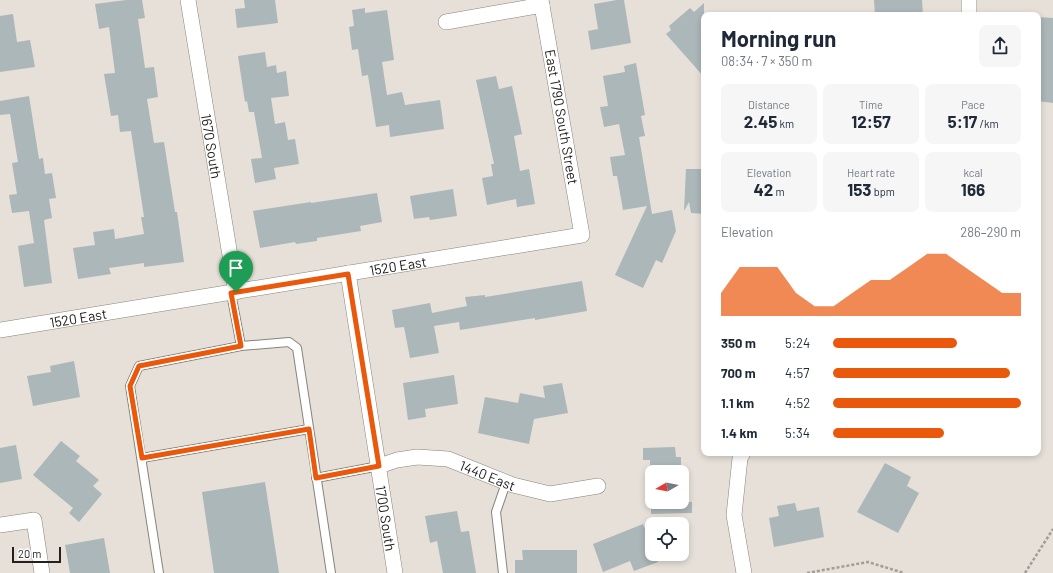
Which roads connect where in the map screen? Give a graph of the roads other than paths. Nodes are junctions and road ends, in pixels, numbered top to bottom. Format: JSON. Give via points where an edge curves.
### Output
{"nodes":[{"id":1,"x":188,"y":0,"type":"edge"},
{"id":2,"x":969,"y":0,"type":"edge"},
{"id":3,"x":542,"y":2,"type":"edge"},
{"id":4,"x":968,"y":12,"type":"edge"},
{"id":5,"x":446,"y":22,"type":"dead end"},
{"id":6,"x":582,"y":235,"type":"joint"},
{"id":7,"x":348,"y":274,"type":"junction"},
{"id":8,"x":233,"y":292,"type":"junction"},
{"id":9,"x":0,"y":330,"type":"edge"},
{"id":10,"x":241,"y":346,"type":"junction"},
{"id":11,"x":309,"y":429,"type":"junction"},
{"id":12,"x":741,"y":456,"type":"edge"},
{"id":13,"x":142,"y":458,"type":"junction"},
{"id":14,"x":379,"y":466,"type":"junction"},
{"id":15,"x":316,"y":478,"type":"junction"},
{"id":16,"x":506,"y":483,"type":"junction"},
{"id":17,"x":598,"y":486,"type":"dead end"},
{"id":18,"x":0,"y":525,"type":"edge"},
{"id":19,"x":42,"y":573,"type":"edge"},
{"id":20,"x":159,"y":573,"type":"edge"},
{"id":21,"x":330,"y":573,"type":"edge"},
{"id":22,"x":395,"y":573,"type":"edge"},
{"id":23,"x":503,"y":573,"type":"edge"},
{"id":24,"x":744,"y":573,"type":"edge"}],
"edges":[{"from":1,"to":8,"type":"street","name":"1670 South"},
{"from":2,"to":4,"type":"street"},
{"from":3,"to":5,"type":"street"},
{"from":3,"to":6,"type":"street","name":"East 1790 South Street"},
{"from":6,"to":7,"type":"street","name":"1520 East"},
{"from":7,"to":8,"type":"street","name":"1520 East"},
{"from":7,"to":14,"type":"street","name":"1700 South"},
{"from":8,"to":9,"type":"street","name":"1520 East"},
{"from":8,"to":10,"type":"lane"},
{"from":10,"to":11,"type":"lane","via":[[289,342],[297,348]]},
{"from":10,"to":13,"type":"lane","via":[[139,366],[130,386]]},
{"from":11,"to":13,"type":"lane"},
{"from":11,"to":15,"type":"lane"},
{"from":12,"to":24,"type":"street","via":[[734,515]]},
{"from":13,"to":20,"type":"lane"},
{"from":14,"to":15,"type":"lane"},
{"from":14,"to":16,"type":"street","name":"1440 East","via":[[417,457],[448,460]]},
{"from":14,"to":22,"type":"street","name":"1700 South"},
{"from":15,"to":21,"type":"lane"},
{"from":16,"to":17,"type":"street","name":"1440 East","via":[[550,494]]},
{"from":16,"to":23,"type":"lane","via":[[496,512]]},
{"from":18,"to":19,"type":"street","via":[[34,520]]}]}
